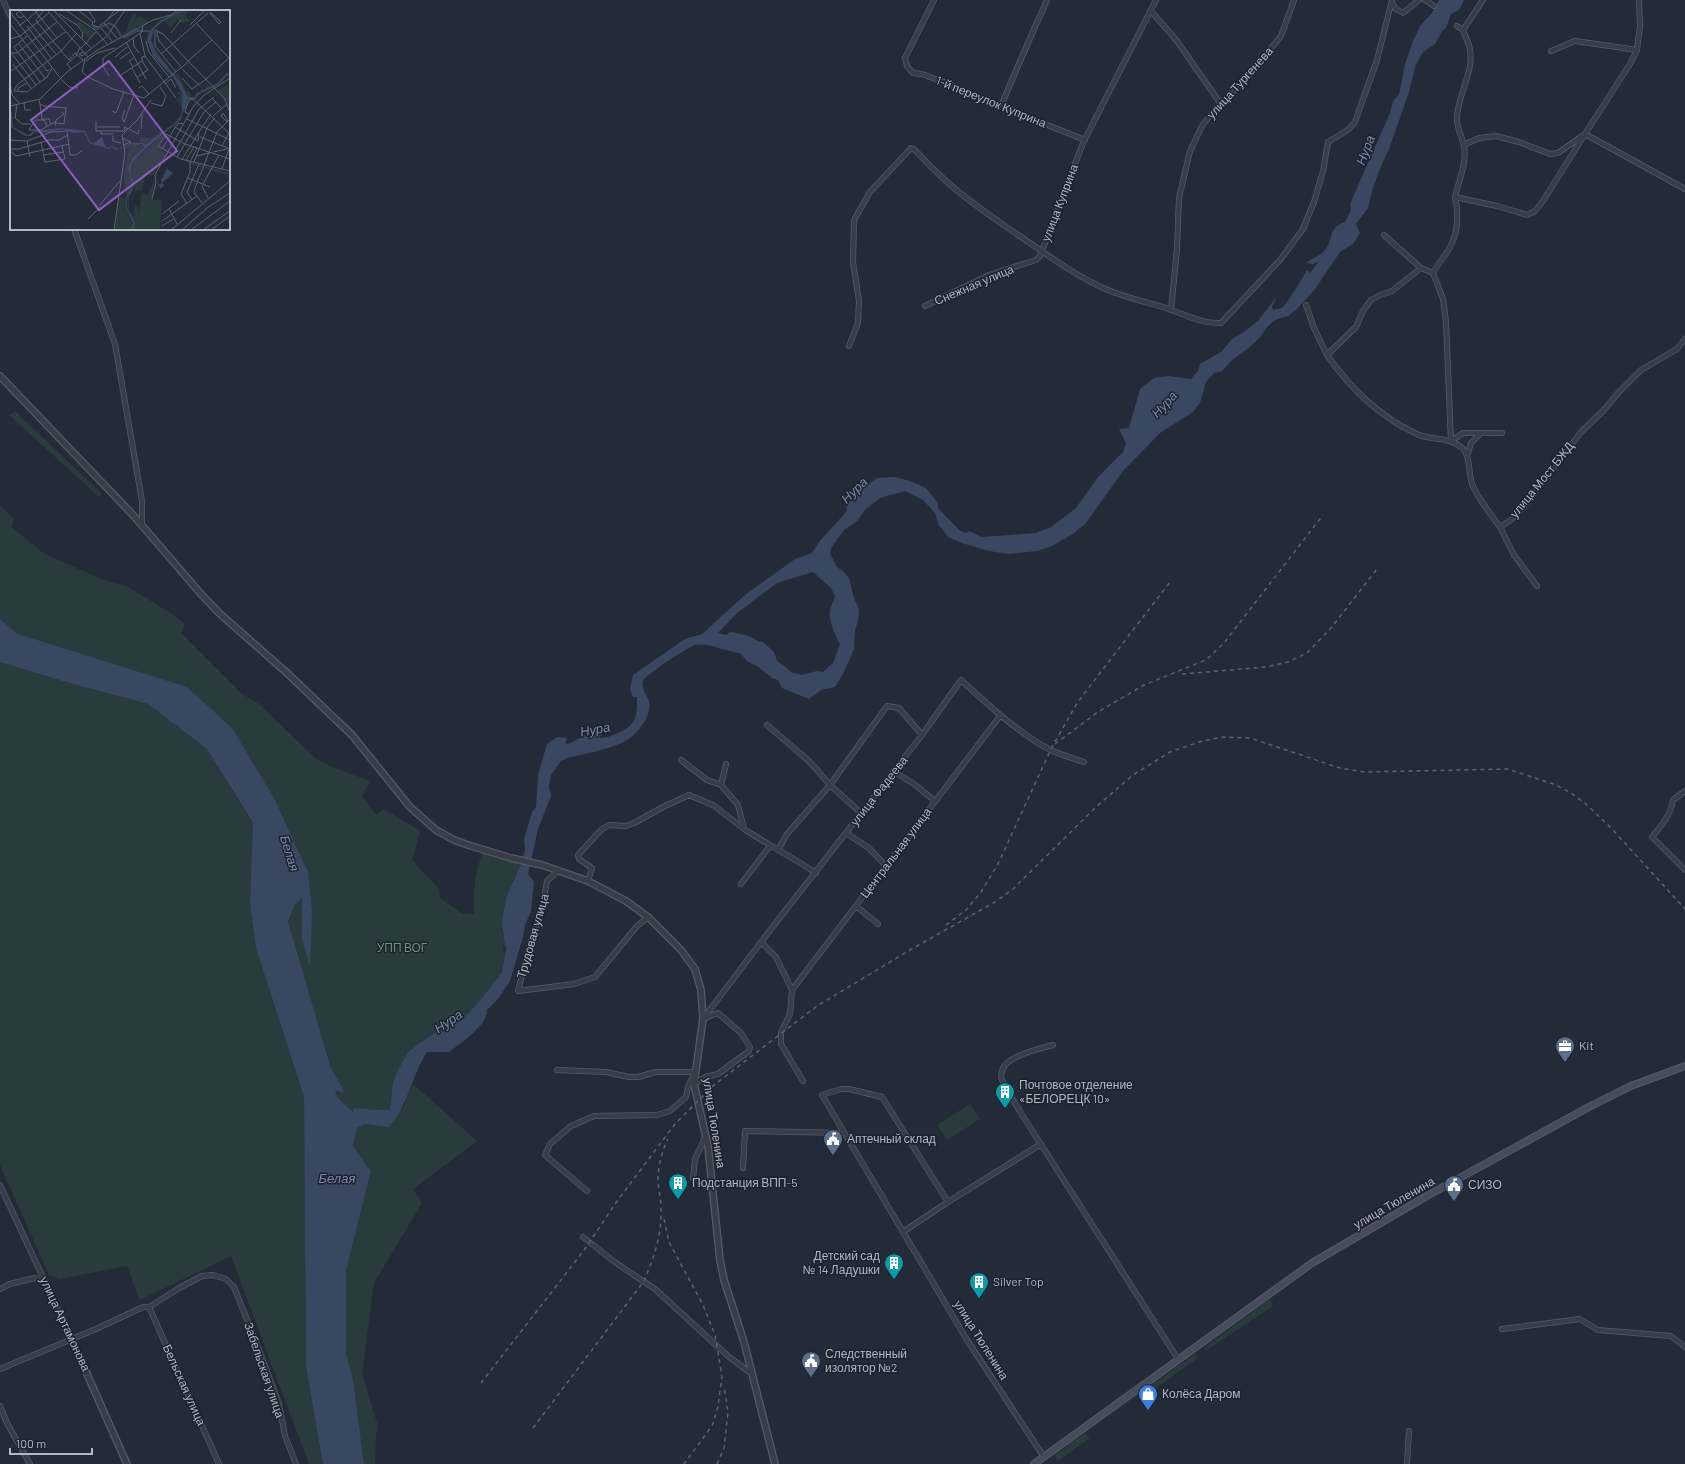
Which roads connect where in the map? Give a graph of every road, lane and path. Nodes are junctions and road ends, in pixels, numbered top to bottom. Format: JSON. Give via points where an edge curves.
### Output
{"nodes":[{"id":1,"x":4,"y":0,"type":"edge"},
{"id":2,"x":934,"y":0,"type":"edge"},
{"id":3,"x":1047,"y":0,"type":"edge"},
{"id":4,"x":1156,"y":0,"type":"edge"},
{"id":5,"x":1294,"y":0,"type":"edge"},
{"id":6,"x":1419,"y":0,"type":"edge"},
{"id":7,"x":1424,"y":0,"type":"edge"},
{"id":8,"x":1483,"y":0,"type":"edge"},
{"id":9,"x":1639,"y":0,"type":"edge"},
{"id":10,"x":1392,"y":2,"type":"edge"},
{"id":11,"x":1434,"y":6,"type":"dead end"},
{"id":12,"x":1151,"y":11,"type":"junction"},
{"id":13,"x":10,"y":15,"type":"edge"},
{"id":14,"x":1457,"y":26,"type":"dead end"},
{"id":15,"x":1463,"y":30,"type":"junction"},
{"id":16,"x":1637,"y":50,"type":"junction"},
{"id":17,"x":1551,"y":51,"type":"dead end"},
{"id":18,"x":1220,"y":103,"type":"junction"},
{"id":19,"x":1002,"y":104,"type":"junction"},
{"id":20,"x":1585,"y":134,"type":"junction"},
{"id":21,"x":1085,"y":140,"type":"junction"},
{"id":22,"x":1464,"y":145,"type":"junction"},
{"id":23,"x":1685,"y":189,"type":"edge"},
{"id":24,"x":1455,"y":197,"type":"junction"},
{"id":25,"x":74,"y":230,"type":"edge"},
{"id":26,"x":1384,"y":235,"type":"dead end"},
{"id":27,"x":1041,"y":251,"type":"junction"},
{"id":28,"x":1421,"y":268,"type":"junction"},
{"id":29,"x":1433,"y":273,"type":"junction"},
{"id":30,"x":1306,"y":305,"type":"dead end"},
{"id":31,"x":925,"y":306,"type":"dead end"},
{"id":32,"x":1171,"y":310,"type":"junction"},
{"id":33,"x":1685,"y":340,"type":"edge"},
{"id":34,"x":849,"y":346,"type":"dead end"},
{"id":35,"x":1328,"y":355,"type":"junction"},
{"id":36,"x":0,"y":376,"type":"edge"},
{"id":37,"x":1481,"y":433,"type":"junction"},
{"id":38,"x":1502,"y":433,"type":"dead end"},
{"id":39,"x":1451,"y":441,"type":"junction"},
{"id":40,"x":1467,"y":456,"type":"junction"},
{"id":41,"x":142,"y":526,"type":"junction"},
{"id":42,"x":1500,"y":527,"type":"junction"},
{"id":43,"x":1537,"y":586,"type":"dead end"},
{"id":44,"x":1000,"y":716,"type":"junction"},
{"id":45,"x":767,"y":725,"type":"dead end"},
{"id":46,"x":922,"y":736,"type":"junction"},
{"id":47,"x":681,"y":760,"type":"dead end"},
{"id":48,"x":1084,"y":762,"type":"dead end"},
{"id":49,"x":726,"y":764,"type":"dead end"},
{"id":50,"x":893,"y":771,"type":"junction"},
{"id":51,"x":721,"y":785,"type":"junction"},
{"id":52,"x":830,"y":785,"type":"junction"},
{"id":53,"x":1685,"y":791,"type":"edge"},
{"id":54,"x":935,"y":801,"type":"junction"},
{"id":55,"x":861,"y":812,"type":"junction"},
{"id":56,"x":744,"y":829,"type":"junction"},
{"id":57,"x":846,"y":833,"type":"junction"},
{"id":58,"x":770,"y":846,"type":"junction"},
{"id":59,"x":778,"y":850,"type":"junction"},
{"id":60,"x":886,"y":866,"type":"junction"},
{"id":61,"x":559,"y":870,"type":"junction"},
{"id":62,"x":1685,"y":870,"type":"edge"},
{"id":63,"x":816,"y":873,"type":"junction"},
{"id":64,"x":588,"y":881,"type":"junction"},
{"id":65,"x":741,"y":884,"type":"dead end"},
{"id":66,"x":856,"y":906,"type":"junction"},
{"id":67,"x":648,"y":916,"type":"junction"},
{"id":68,"x":878,"y":924,"type":"dead end"},
{"id":69,"x":761,"y":942,"type":"junction"},
{"id":70,"x":792,"y":990,"type":"junction"},
{"id":71,"x":703,"y":1019,"type":"junction"},
{"id":72,"x":1053,"y":1045,"type":"dead end"},
{"id":73,"x":1685,"y":1066,"type":"edge"},
{"id":74,"x":557,"y":1070,"type":"dead end"},
{"id":75,"x":695,"y":1072,"type":"junction"},
{"id":76,"x":803,"y":1081,"type":"dead end"},
{"id":77,"x":694,"y":1084,"type":"junction"},
{"id":78,"x":844,"y":1133,"type":"junction"},
{"id":79,"x":706,"y":1136,"type":"junction"},
{"id":80,"x":1041,"y":1144,"type":"junction"},
{"id":81,"x":743,"y":1168,"type":"dead end"},
{"id":82,"x":693,"y":1178,"type":"dead end"},
{"id":83,"x":0,"y":1185,"type":"edge"},
{"id":84,"x":587,"y":1191,"type":"dead end"},
{"id":85,"x":948,"y":1202,"type":"junction"},
{"id":86,"x":903,"y":1232,"type":"junction"},
{"id":87,"x":583,"y":1237,"type":"dead end"},
{"id":88,"x":43,"y":1276,"type":"junction"},
{"id":89,"x":0,"y":1289,"type":"edge"},
{"id":90,"x":149,"y":1307,"type":"junction"},
{"id":91,"x":1502,"y":1329,"type":"dead end"},
{"id":92,"x":71,"y":1338,"type":"junction"},
{"id":93,"x":1685,"y":1347,"type":"edge"},
{"id":94,"x":1178,"y":1359,"type":"junction"},
{"id":95,"x":0,"y":1369,"type":"edge"},
{"id":96,"x":752,"y":1374,"type":"junction"},
{"id":97,"x":0,"y":1406,"type":"edge"},
{"id":98,"x":1409,"y":1431,"type":"dead end"},
{"id":99,"x":1044,"y":1457,"type":"junction"},
{"id":100,"x":30,"y":1464,"type":"edge"},
{"id":101,"x":127,"y":1464,"type":"edge"},
{"id":102,"x":219,"y":1464,"type":"edge"},
{"id":103,"x":296,"y":1464,"type":"edge"},
{"id":104,"x":775,"y":1464,"type":"edge"},
{"id":105,"x":1034,"y":1464,"type":"edge"},
{"id":106,"x":1407,"y":1464,"type":"edge"}],
"edges":[{"from":1,"to":13,"type":"street"},
{"from":2,"to":19,"type":"street","name":"1-й переулок Куприна","via":[[905,58],[907,66],[913,73],[949,84],[994,105]]},
{"from":3,"to":19,"type":"street"},
{"from":4,"to":12,"type":"street","name":"улица Куприна"},
{"from":5,"to":18,"type":"street","name":"улица Тургенева","via":[[1281,36],[1239,87]]},
{"from":6,"to":10,"type":"street","via":[[1403,13],[1396,9]]},
{"from":7,"to":11,"type":"street"},
{"from":8,"to":15,"type":"street"},
{"from":9,"to":16,"type":"street","via":[[1640,26]]},
{"from":10,"to":32,"type":"street","name":"улица Куприна","via":[[1377,60],[1361,107],[1355,122],[1348,130],[1328,142],[1323,171],[1303,229],[1280,260],[1221,323],[1210,324]]},
{"from":12,"to":18,"type":"street","via":[[1181,47]]},
{"from":12,"to":21,"type":"street","name":"улица Куприна"},
{"from":14,"to":15,"type":"street"},
{"from":15,"to":22,"type":"street","via":[[1470,49],[1470,67],[1459,102],[1457,119]]},
{"from":16,"to":17,"type":"street","via":[[1575,41]]},
{"from":16,"to":20,"type":"street"},
{"from":18,"to":32,"type":"street","name":"улица Тургенева","via":[[1202,126],[1190,151],[1179,198]]},
{"from":19,"to":21,"type":"street","name":"1-й переулок Куприна","via":[[1020,114]]},
{"from":20,"to":22,"type":"street","via":[[1558,153],[1550,154],[1496,136],[1479,138]]},
{"from":20,"to":23,"type":"street"},
{"from":20,"to":24,"type":"street","via":[[1543,201],[1535,211],[1527,215]]},
{"from":21,"to":27,"type":"street","name":"улица Куприна"},
{"from":22,"to":24,"type":"street","via":[[1463,168]]},
{"from":24,"to":29,"type":"street","via":[[1459,214],[1456,232],[1449,249]]},
{"from":25,"to":41,"type":"street","via":[[115,344],[142,501]]},
{"from":26,"to":28,"type":"street"},
{"from":27,"to":31,"type":"street","name":"Снежная улица","via":[[1036,260],[990,276]]},
{"from":27,"to":32,"type":"street","name":"улица Куприна","via":[[1106,289]]},
{"from":27,"to":34,"type":"street","via":[[946,182],[911,148],[870,192],[854,220],[853,262],[859,300],[858,323]]},
{"from":28,"to":29,"type":"street"},
{"from":28,"to":35,"type":"street","via":[[1392,291],[1371,300],[1356,327]]},
{"from":29,"to":39,"type":"street","via":[[1443,299],[1446,322]]},
{"from":30,"to":35,"type":"street"},
{"from":33,"to":42,"type":"street","name":"улица Мост БЖД","via":[[1677,349],[1641,370],[1582,431],[1523,508]]},
{"from":35,"to":39,"type":"street","via":[[1342,376],[1358,393],[1393,421],[1419,435]]},
{"from":36,"to":41,"type":"street","name":"улица Тюленина"},
{"from":37,"to":38,"type":"street"},
{"from":37,"to":39,"type":"street","via":[[1463,432]]},
{"from":37,"to":40,"type":"street","via":[[1471,443]]},
{"from":39,"to":40,"type":"street","via":[[1462,447]]},
{"from":40,"to":42,"type":"street","name":"улица Мост БЖД","via":[[1472,484]]},
{"from":41,"to":61,"type":"street","name":"улица Тюленина","via":[[219,613],[352,736],[410,807],[436,830],[471,846]]},
{"from":42,"to":43,"type":"street","via":[[1514,555]]},
{"from":44,"to":46,"type":"street","name":"улица Фадеева","via":[[961,680]]},
{"from":44,"to":48,"type":"street","name":"улица Фадеева","via":[[1039,743]]},
{"from":44,"to":54,"type":"street","name":"Центральная улица"},
{"from":45,"to":52,"type":"street","via":[[810,762]]},
{"from":46,"to":50,"type":"street","name":"улица Фадеева"},
{"from":46,"to":52,"type":"street","via":[[899,708],[887,706]]},
{"from":47,"to":51,"type":"street","via":[[707,780]]},
{"from":49,"to":51,"type":"street"},
{"from":50,"to":54,"type":"street"},
{"from":50,"to":55,"type":"street","name":"улица Фадеева"},
{"from":51,"to":56,"type":"street","via":[[738,804]]},
{"from":52,"to":55,"type":"street"},
{"from":52,"to":59,"type":"street","via":[[787,834]]},
{"from":53,"to":62,"type":"street","via":[[1673,800],[1666,820],[1652,837]]},
{"from":54,"to":60,"type":"street","name":"Центральная улица"},
{"from":55,"to":57,"type":"street","name":"улица Фадеева"},
{"from":56,"to":58,"type":"street"},
{"from":56,"to":64,"type":"street","via":[[713,805],[689,795],[634,823],[626,826],[610,825],[601,830],[578,855],[579,859],[592,868]]},
{"from":57,"to":60,"type":"street","via":[[869,848]]},
{"from":57,"to":63,"type":"street","name":"улица Фадеева"},
{"from":58,"to":59,"type":"street"},
{"from":58,"to":65,"type":"street"},
{"from":59,"to":63,"type":"street"},
{"from":60,"to":66,"type":"street","name":"Центральная улица"},
{"from":61,"to":64,"type":"street","name":"улица Тюленина"},
{"from":61,"to":67,"type":"street","name":"Трудовая улица","via":[[547,881],[542,910],[531,940],[518,991],[574,984],[595,977]]},
{"from":63,"to":69,"type":"street","name":"улица Фадеева"},
{"from":64,"to":67,"type":"street","name":"улица Тюленина"},
{"from":66,"to":68,"type":"street"},
{"from":66,"to":70,"type":"street","name":"Центральная улица"},
{"from":67,"to":71,"type":"street","name":"улица Тюленина","via":[[681,950],[695,969],[702,990]]},
{"from":69,"to":70,"type":"street","via":[[776,957]]},
{"from":69,"to":71,"type":"street","name":"улица Фадеева"},
{"from":70,"to":76,"type":"street","via":[[790,1014],[781,1032],[781,1044]]},
{"from":71,"to":75,"type":"street","name":"улица Тюленина"},
{"from":71,"to":77,"type":"street","via":[[718,1013],[741,1033],[750,1047],[749,1051],[718,1074]]},
{"from":72,"to":80,"type":"street","via":[[1013,1058],[1003,1070],[1002,1079]]},
{"from":73,"to":94,"type":"main road","name":"улица Тюленина","via":[[1632,1086],[1587,1108],[1425,1197],[1312,1263]]},
{"from":74,"to":75,"type":"street","via":[[606,1072],[629,1077],[656,1072]]},
{"from":75,"to":77,"type":"street","name":"улица Тюленина"},
{"from":75,"to":84,"type":"street","via":[[686,1097],[670,1111],[657,1115],[594,1116],[571,1126],[550,1144],[545,1155]]},
{"from":77,"to":79,"type":"street","name":"улица Тюленина"},
{"from":78,"to":81,"type":"street","via":[[745,1131]]},
{"from":78,"to":85,"type":"street","name":"улица Тюленина","via":[[822,1095],[849,1089],[882,1098]]},
{"from":78,"to":86,"type":"street","name":"улица Тюленина"},
{"from":79,"to":82,"type":"street","via":[[695,1159]]},
{"from":79,"to":96,"type":"street","name":"улица Тюленина","via":[[724,1280]]},
{"from":80,"to":85,"type":"street"},
{"from":80,"to":94,"type":"street"},
{"from":83,"to":88,"type":"street","name":"улица Артамонова"},
{"from":85,"to":86,"type":"street"},
{"from":86,"to":99,"type":"street","name":"улица Тюленина","via":[[967,1340]]},
{"from":87,"to":96,"type":"street","via":[[616,1264],[655,1289],[729,1357]]},
{"from":88,"to":89,"type":"street"},
{"from":88,"to":92,"type":"street","name":"улица Артамонова"},
{"from":90,"to":92,"type":"street","via":[[143,1307]]},
{"from":90,"to":102,"type":"street","name":"Бельская улица"},
{"from":90,"to":103,"type":"street","name":"Забельская улица","via":[[202,1276],[226,1279],[234,1287],[279,1404],[285,1436]]},
{"from":91,"to":93,"type":"street","via":[[1580,1319],[1598,1330],[1671,1336]]},
{"from":92,"to":95,"type":"street"},
{"from":92,"to":101,"type":"street","name":"улица Артамонова"},
{"from":94,"to":99,"type":"main road","name":"улица Тюленина"},
{"from":96,"to":104,"type":"street","name":"улица Тюленина"},
{"from":97,"to":100,"type":"street"},
{"from":98,"to":106,"type":"street"},
{"from":99,"to":105,"type":"main road","name":"улица Тюленина"}]}
